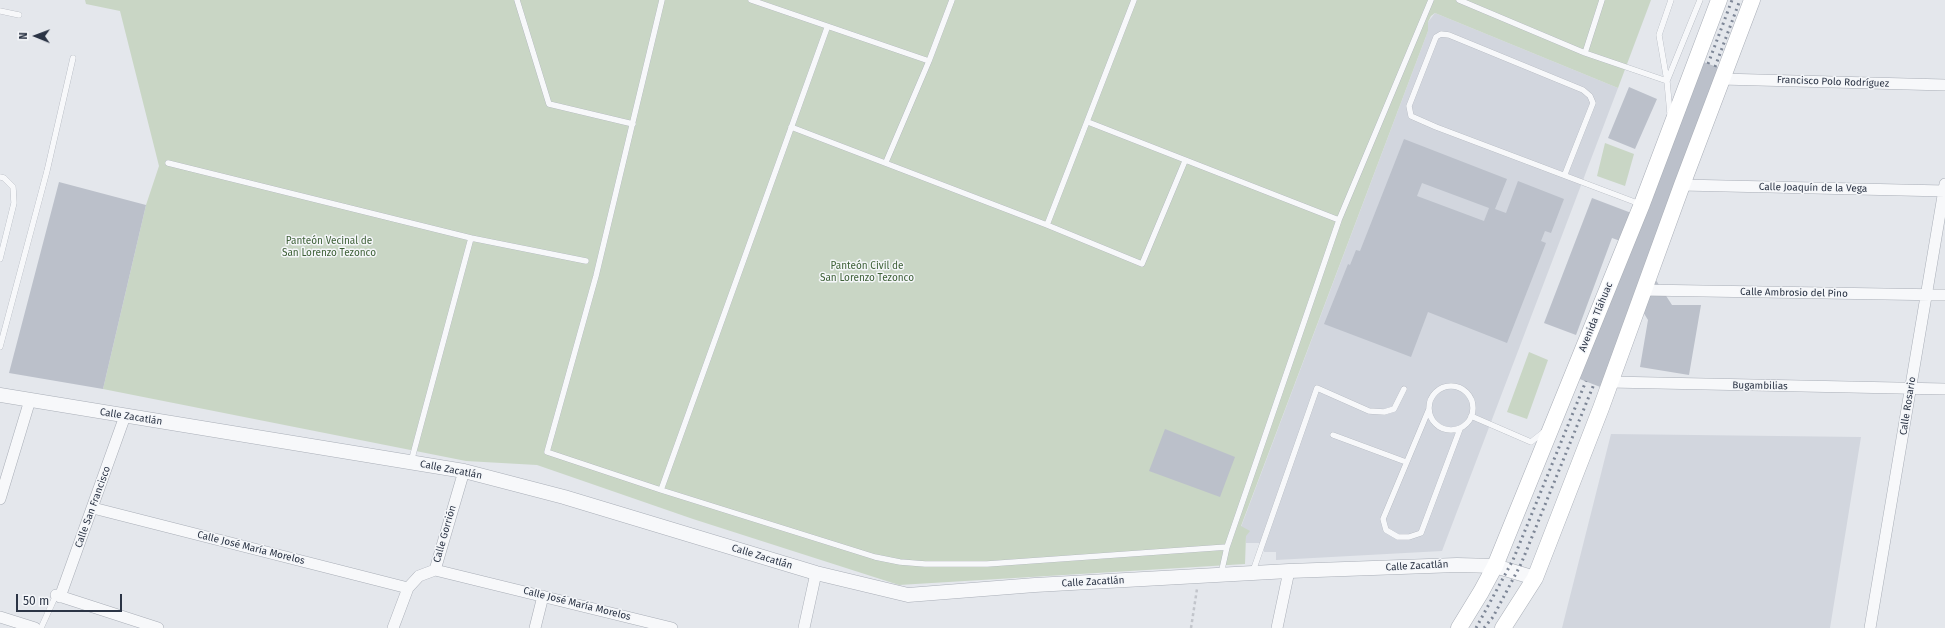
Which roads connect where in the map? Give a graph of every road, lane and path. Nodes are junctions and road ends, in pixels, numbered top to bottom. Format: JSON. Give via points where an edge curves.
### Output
{"nodes":[{"id":1,"x":517,"y":0,"type":"edge"},
{"id":2,"x":662,"y":0,"type":"edge"},
{"id":3,"x":751,"y":0,"type":"edge"},
{"id":4,"x":952,"y":0,"type":"edge"},
{"id":5,"x":1134,"y":0,"type":"edge"},
{"id":6,"x":1431,"y":0,"type":"edge"},
{"id":7,"x":1459,"y":0,"type":"edge"},
{"id":8,"x":1602,"y":0,"type":"edge"},
{"id":9,"x":1671,"y":0,"type":"edge"},
{"id":10,"x":1700,"y":0,"type":"edge"},
{"id":11,"x":1719,"y":0,"type":"edge"},
{"id":12,"x":1752,"y":0,"type":"edge"},
{"id":13,"x":0,"y":11,"type":"edge"},
{"id":14,"x":19,"y":15,"type":"dead end"},
{"id":15,"x":827,"y":28,"type":"junction"},
{"id":16,"x":1585,"y":53,"type":"junction"},
{"id":17,"x":74,"y":58,"type":"dead end"},
{"id":18,"x":929,"y":61,"type":"junction"},
{"id":19,"x":1721,"y":79,"type":"junction"},
{"id":20,"x":1667,"y":81,"type":"junction"},
{"id":21,"x":1945,"y":85,"type":"edge"},
{"id":22,"x":1088,"y":122,"type":"junction"},
{"id":23,"x":633,"y":124,"type":"junction"},
{"id":24,"x":1672,"y":126,"type":"junction"},
{"id":25,"x":791,"y":128,"type":"junction"},
{"id":26,"x":1185,"y":161,"type":"junction"},
{"id":27,"x":886,"y":162,"type":"junction"},
{"id":28,"x":168,"y":163,"type":"dead end"},
{"id":29,"x":1565,"y":174,"type":"junction"},
{"id":30,"x":0,"y":177,"type":"edge"},
{"id":31,"x":1682,"y":185,"type":"junction"},
{"id":32,"x":1945,"y":188,"type":"edge"},
{"id":33,"x":1642,"y":204,"type":"junction"},
{"id":34,"x":1338,"y":220,"type":"junction"},
{"id":35,"x":1047,"y":225,"type":"junction"},
{"id":36,"x":471,"y":238,"type":"junction"},
{"id":37,"x":0,"y":259,"type":"edge"},
{"id":38,"x":586,"y":261,"type":"dead end"},
{"id":39,"x":1643,"y":290,"type":"junction"},
{"id":40,"x":1945,"y":295,"type":"edge"},
{"id":41,"x":1925,"y":296,"type":"junction"},
{"id":42,"x":0,"y":347,"type":"edge"},
{"id":43,"x":1610,"y":382,"type":"junction"},
{"id":44,"x":1404,"y":389,"type":"dead end"},
{"id":45,"x":1945,"y":389,"type":"edge"},
{"id":46,"x":1911,"y":390,"type":"junction"},
{"id":47,"x":0,"y":395,"type":"edge"},
{"id":48,"x":30,"y":400,"type":"junction"},
{"id":49,"x":1428,"y":409,"type":"junction"},
{"id":50,"x":125,"y":416,"type":"junction"},
{"id":51,"x":1471,"y":416,"type":"junction"},
{"id":52,"x":1552,"y":426,"type":"junction"},
{"id":53,"x":1460,"y":428,"type":"junction"},
{"id":54,"x":1333,"y":436,"type":"dead end"},
{"id":55,"x":411,"y":462,"type":"junction"},
{"id":56,"x":1406,"y":462,"type":"junction"},
{"id":57,"x":464,"y":471,"type":"junction"},
{"id":58,"x":661,"y":490,"type":"junction"},
{"id":59,"x":0,"y":499,"type":"edge"},
{"id":60,"x":93,"y":508,"type":"junction"},
{"id":61,"x":1226,"y":547,"type":"junction"},
{"id":62,"x":1495,"y":566,"type":"junction"},
{"id":63,"x":435,"y":570,"type":"junction"},
{"id":64,"x":1289,"y":571,"type":"junction"},
{"id":65,"x":816,"y":573,"type":"junction"},
{"id":66,"x":1252,"y":574,"type":"junction"},
{"id":67,"x":1221,"y":576,"type":"junction"},
{"id":68,"x":1199,"y":577,"type":"junction"},
{"id":69,"x":1535,"y":578,"type":"junction"},
{"id":70,"x":408,"y":588,"type":"junction"},
{"id":71,"x":58,"y":596,"type":"junction"},
{"id":72,"x":543,"y":596,"type":"junction"},
{"id":73,"x":0,"y":617,"type":"edge"},
{"id":74,"x":35,"y":628,"type":"edge"},
{"id":75,"x":41,"y":628,"type":"edge"},
{"id":76,"x":158,"y":628,"type":"edge"},
{"id":77,"x":393,"y":628,"type":"edge"},
{"id":78,"x":535,"y":628,"type":"edge"},
{"id":79,"x":672,"y":628,"type":"edge"},
{"id":80,"x":804,"y":628,"type":"edge"},
{"id":81,"x":1191,"y":628,"type":"edge"},
{"id":82,"x":1277,"y":628,"type":"edge"},
{"id":83,"x":1459,"y":628,"type":"edge"},
{"id":84,"x":1503,"y":628,"type":"edge"},
{"id":85,"x":1870,"y":628,"type":"edge"}],
"edges":[{"from":1,"to":23,"type":"lane","via":[[549,104]]},
{"from":2,"to":23,"type":"lane"},
{"from":3,"to":15,"type":"lane"},
{"from":4,"to":18,"type":"lane"},
{"from":5,"to":22,"type":"lane"},
{"from":6,"to":34,"type":"lane"},
{"from":7,"to":16,"type":"lane"},
{"from":8,"to":16,"type":"lane"},
{"from":9,"to":20,"type":"lane","via":[[1658,35]]},
{"from":10,"to":20,"type":"lane"},
{"from":11,"to":24,"type":"main road","name":"Avenida Tláhuac"},
{"from":12,"to":19,"type":"main road"},
{"from":13,"to":14,"type":"lane"},
{"from":15,"to":18,"type":"lane"},
{"from":15,"to":25,"type":"lane"},
{"from":16,"to":20,"type":"lane"},
{"from":17,"to":42,"type":"lane"},
{"from":18,"to":27,"type":"lane"},
{"from":19,"to":21,"type":"street","name":"Francisco Polo Rodríguez"},
{"from":19,"to":31,"type":"main road"},
{"from":20,"to":24,"type":"lane"},
{"from":22,"to":26,"type":"lane"},
{"from":22,"to":35,"type":"lane"},
{"from":23,"to":58,"type":"lane","via":[[596,276],[547,452]]},
{"from":24,"to":33,"type":"main road","name":"Avenida Tláhuac"},
{"from":25,"to":27,"type":"lane"},
{"from":25,"to":58,"type":"lane"},
{"from":26,"to":34,"type":"lane"},
{"from":26,"to":35,"type":"lane","via":[[1142,264]]},
{"from":27,"to":35,"type":"lane"},
{"from":28,"to":36,"type":"lane"},
{"from":29,"to":29,"type":"lane","via":[[1411,116],[1409,106],[1436,37],[1440,34],[1449,35],[1583,90],[1590,96],[1592,103]]},
{"from":29,"to":33,"type":"lane"},
{"from":30,"to":37,"type":"lane","via":[[13,187],[14,202]]},
{"from":31,"to":32,"type":"street","name":"Calle Joaquín de la Vega"},
{"from":31,"to":39,"type":"main road"},
{"from":32,"to":41,"type":"street","name":"Calle Rosario"},
{"from":33,"to":52,"type":"main road","name":"Avenida Tláhuac"},
{"from":34,"to":61,"type":"lane"},
{"from":36,"to":38,"type":"lane"},
{"from":36,"to":55,"type":"lane"},
{"from":39,"to":41,"type":"street","name":"Calle Ambrosio del Pino"},
{"from":39,"to":43,"type":"main road"},
{"from":40,"to":41,"type":"street","name":"Calle Ambrosio del Pino"},
{"from":41,"to":46,"type":"street","name":"Calle Rosario"},
{"from":43,"to":46,"type":"street","name":"Bugambilias"},
{"from":43,"to":69,"type":"main road"},
{"from":44,"to":66,"type":"lane","via":[[1394,409],[1369,412],[1317,388]]},
{"from":45,"to":46,"type":"street","name":"Bugambilias"},
{"from":46,"to":85,"type":"street","name":"Calle Rosario"},
{"from":47,"to":48,"type":"street","name":"Calle Zacatlán"},
{"from":48,"to":50,"type":"street","name":"Calle Zacatlán"},
{"from":48,"to":59,"type":"street"},
{"from":49,"to":51,"type":"lane","via":[[1434,393],[1450,386],[1465,392],[1471,399]]},
{"from":49,"to":53,"type":"lane","via":[[1430,418],[1436,425],[1447,430]]},
{"from":49,"to":56,"type":"lane"},
{"from":50,"to":55,"type":"street","name":"Calle Zacatlán"},
{"from":50,"to":60,"type":"street","name":"Calle San Francisco"},
{"from":51,"to":52,"type":"lane","via":[[1532,442]]},
{"from":51,"to":53,"type":"lane"},
{"from":52,"to":62,"type":"main road","name":"Avenida Tláhuac"},
{"from":53,"to":56,"type":"lane","via":[[1420,532],[1409,537],[1398,537],[1386,530],[1383,519]]},
{"from":54,"to":56,"type":"lane"},
{"from":55,"to":57,"type":"street","name":"Calle Zacatlán"},
{"from":57,"to":63,"type":"street","name":"Calle Gorrión"},
{"from":57,"to":65,"type":"street","name":"Calle Zacatlán"},
{"from":58,"to":61,"type":"lane","via":[[875,557],[900,562],[987,564]]},
{"from":60,"to":70,"type":"street","name":"Calle José María Morelos"},
{"from":60,"to":71,"type":"street","name":"Calle San Francisco"},
{"from":61,"to":67,"type":"lane"},
{"from":62,"to":64,"type":"street","name":"Calle Zacatlán","via":[[1457,564]]},
{"from":62,"to":69,"type":"street","name":"Calle Zacatlán"},
{"from":62,"to":83,"type":"main road","name":"Avenida Tláhuac"},
{"from":63,"to":70,"type":"street","name":"Calle Gorrión","via":[[419,576]]},
{"from":63,"to":72,"type":"street","name":"Calle José María Morelos"},
{"from":64,"to":66,"type":"street","name":"Calle Zacatlán"},
{"from":64,"to":82,"type":"street"},
{"from":65,"to":68,"type":"street","name":"Calle Zacatlán","via":[[908,595],[1035,585]]},
{"from":65,"to":80,"type":"street"},
{"from":66,"to":67,"type":"street","name":"Calle Zacatlán"},
{"from":67,"to":68,"type":"street","name":"Calle Zacatlán"},
{"from":68,"to":81,"type":"path"},
{"from":69,"to":84,"type":"main road"},
{"from":70,"to":77,"type":"street","name":"Calle Gorrión"},
{"from":71,"to":75,"type":"lane","name":"Calle San Francisco"},
{"from":71,"to":76,"type":"street"},
{"from":72,"to":78,"type":"street"},
{"from":72,"to":79,"type":"street","name":"Calle José María Morelos"},
{"from":73,"to":74,"type":"street"}]}
